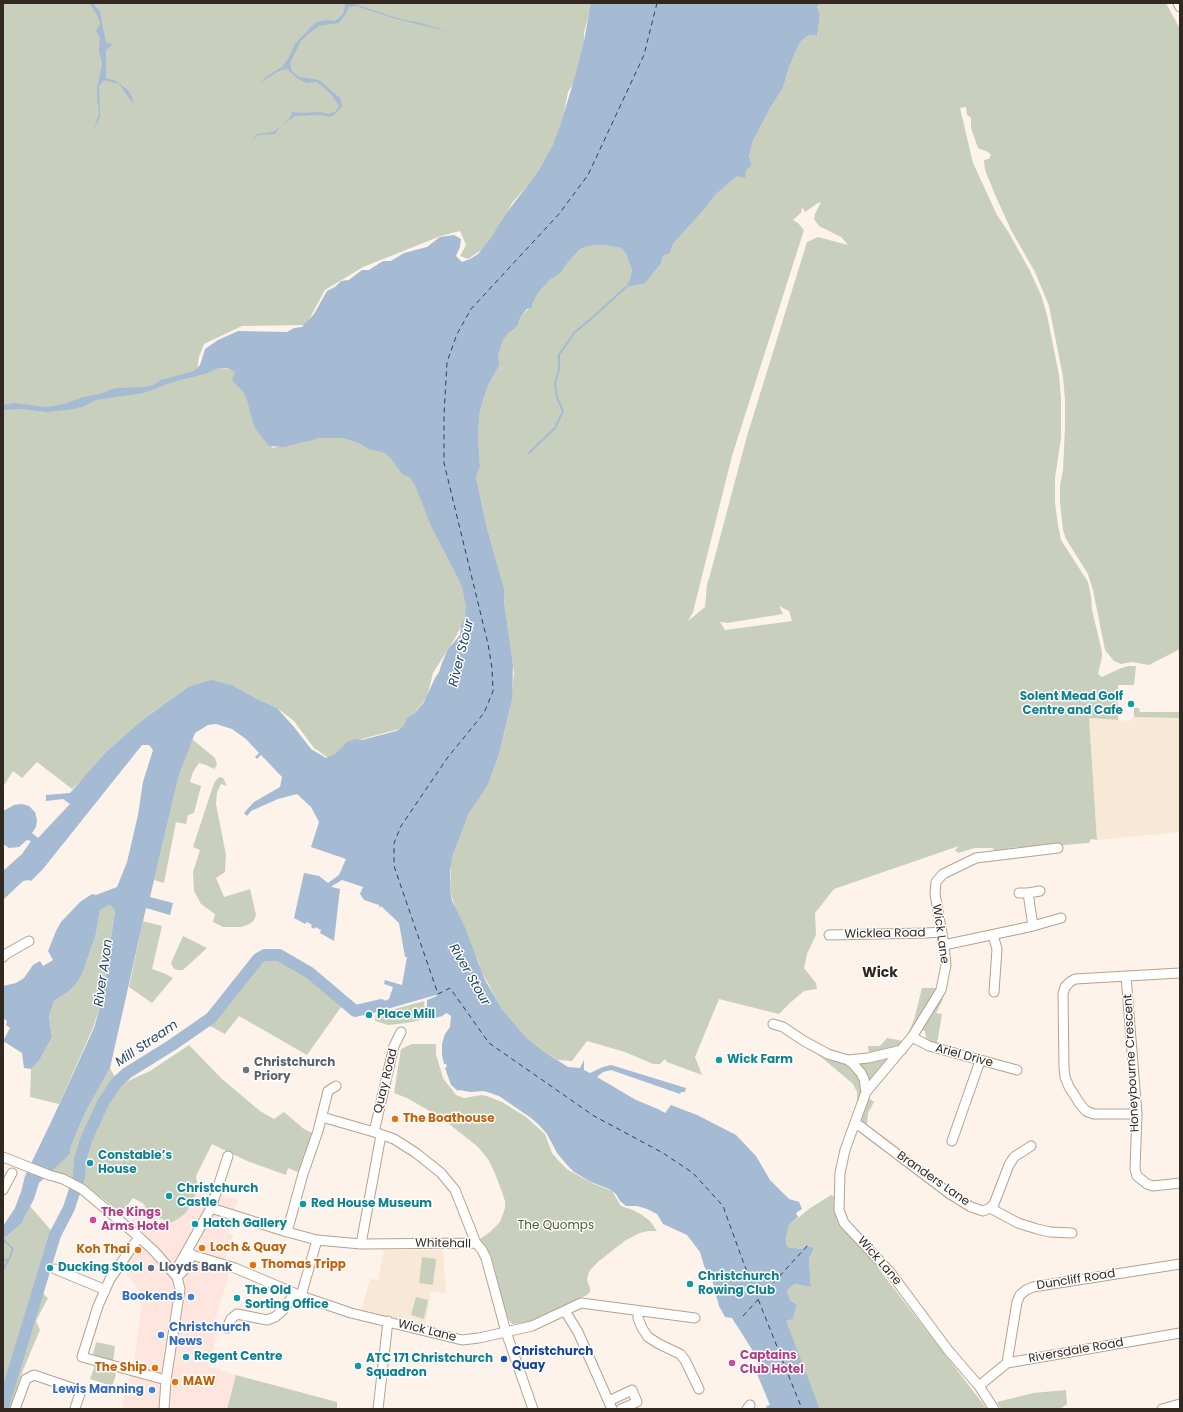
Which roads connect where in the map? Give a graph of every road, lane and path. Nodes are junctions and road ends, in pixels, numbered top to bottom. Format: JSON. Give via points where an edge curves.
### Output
{"nodes":[{"id":1,"x":1178,"y":3,"type":"edge"},
{"id":2,"x":1180,"y":7,"type":"edge"},
{"id":3,"x":1058,"y":848,"type":"dead end"},
{"id":4,"x":1040,"y":891,"type":"dead end"},
{"id":5,"x":1062,"y":918,"type":"dead end"},
{"id":6,"x":1033,"y":926,"type":"junction"},
{"id":7,"x":942,"y":932,"type":"junction"},
{"id":8,"x":828,"y":935,"type":"dead end"},
{"id":9,"x":994,"y":935,"type":"junction"},
{"id":10,"x":29,"y":941,"type":"dead end"},
{"id":11,"x":944,"y":945,"type":"junction"},
{"id":12,"x":3,"y":957,"type":"edge"},
{"id":13,"x":1180,"y":973,"type":"edge"},
{"id":14,"x":1126,"y":976,"type":"junction"},
{"id":15,"x":994,"y":992,"type":"dead end"},
{"id":16,"x":773,"y":1024,"type":"dead end"},
{"id":17,"x":401,"y":1032,"type":"dead end"},
{"id":18,"x":912,"y":1037,"type":"junction"},
{"id":19,"x":902,"y":1050,"type":"junction"},
{"id":20,"x":848,"y":1060,"type":"junction"},
{"id":21,"x":980,"y":1061,"type":"junction"},
{"id":22,"x":1017,"y":1070,"type":"dead end"},
{"id":23,"x":336,"y":1086,"type":"dead end"},
{"id":24,"x":866,"y":1092,"type":"junction"},
{"id":25,"x":1137,"y":1114,"type":"junction"},
{"id":26,"x":322,"y":1117,"type":"junction"},
{"id":27,"x":854,"y":1125,"type":"junction"},
{"id":28,"x":378,"y":1133,"type":"junction"},
{"id":29,"x":952,"y":1141,"type":"dead end"},
{"id":30,"x":1031,"y":1146,"type":"dead end"},
{"id":31,"x":228,"y":1156,"type":"dead end"},
{"id":32,"x":3,"y":1157,"type":"edge"},
{"id":33,"x":14,"y":1168,"type":"junction"},
{"id":34,"x":1180,"y":1184,"type":"edge"},
{"id":35,"x":3,"y":1190,"type":"edge"},
{"id":36,"x":211,"y":1208,"type":"junction"},
{"id":37,"x":990,"y":1208,"type":"junction"},
{"id":38,"x":287,"y":1232,"type":"junction"},
{"id":39,"x":1072,"y":1233,"type":"dead end"},
{"id":40,"x":139,"y":1237,"type":"junction"},
{"id":41,"x":317,"y":1240,"type":"junction"},
{"id":42,"x":476,"y":1243,"type":"junction"},
{"id":43,"x":361,"y":1244,"type":"junction"},
{"id":44,"x":190,"y":1252,"type":"junction"},
{"id":45,"x":1180,"y":1264,"type":"edge"},
{"id":46,"x":55,"y":1269,"type":"dead end"},
{"id":47,"x":177,"y":1277,"type":"junction"},
{"id":48,"x":108,"y":1291,"type":"junction"},
{"id":49,"x":297,"y":1295,"type":"junction"},
{"id":50,"x":565,"y":1311,"type":"junction"},
{"id":51,"x":638,"y":1311,"type":"junction"},
{"id":52,"x":695,"y":1318,"type":"dead end"},
{"id":53,"x":388,"y":1321,"type":"junction"},
{"id":54,"x":227,"y":1328,"type":"dead end"},
{"id":55,"x":506,"y":1332,"type":"junction"},
{"id":56,"x":1180,"y":1333,"type":"edge"},
{"id":57,"x":1007,"y":1363,"type":"junction"},
{"id":58,"x":166,"y":1380,"type":"junction"},
{"id":59,"x":979,"y":1386,"type":"junction"},
{"id":60,"x":699,"y":1389,"type":"dead end"},
{"id":61,"x":1180,"y":1404,"type":"edge"},
{"id":62,"x":611,"y":1405,"type":"edge"},
{"id":63,"x":75,"y":1408,"type":"edge"},
{"id":64,"x":16,"y":1409,"type":"edge"},
{"id":65,"x":164,"y":1409,"type":"edge"},
{"id":66,"x":378,"y":1409,"type":"edge"},
{"id":67,"x":534,"y":1409,"type":"edge"},
{"id":68,"x":621,"y":1409,"type":"edge"},
{"id":69,"x":994,"y":1409,"type":"edge"},
{"id":70,"x":1162,"y":1409,"type":"edge"}],
"edges":[{"from":1,"to":2,"type":"street"},
{"from":3,"to":7,"type":"street","name":"Wick Lane","via":[[976,858],[943,874],[936,882],[935,894]]},
{"from":4,"to":6,"type":"street","via":[[1024,893]]},
{"from":5,"to":6,"type":"street"},
{"from":6,"to":9,"type":"street"},
{"from":7,"to":8,"type":"street","name":"Wicklea Road"},
{"from":7,"to":11,"type":"street","name":"Wick Lane"},
{"from":9,"to":11,"type":"street"},
{"from":9,"to":15,"type":"street","via":[[997,949]]},
{"from":10,"to":12,"type":"street"},
{"from":11,"to":18,"type":"street","name":"Wick Lane","via":[[946,965],[941,990]]},
{"from":13,"to":14,"type":"street"},
{"from":14,"to":25,"type":"street","name":"Honeybourne Crescent"},
{"from":14,"to":25,"type":"street","via":[[1075,979],[1065,987],[1060,1068],[1086,1111],[1094,1114]]},
{"from":16,"to":20,"type":"street","via":[[783,1027],[828,1054]]},
{"from":17,"to":28,"type":"street","name":"Quay Road","via":[[394,1046]]},
{"from":18,"to":19,"type":"street","name":"Wick Lane"},
{"from":18,"to":21,"type":"street","name":"Ariel Drive","via":[[929,1046]]},
{"from":19,"to":20,"type":"street"},
{"from":19,"to":24,"type":"street","name":"Wick Lane"},
{"from":20,"to":24,"type":"street","via":[[861,1073]]},
{"from":21,"to":22,"type":"street","name":"Ariel Drive"},
{"from":21,"to":29,"type":"street"},
{"from":23,"to":26,"type":"street","via":[[328,1091]]},
{"from":24,"to":27,"type":"street","name":"Wick Lane"},
{"from":25,"to":34,"type":"street","name":"Honeybourne Crescent","via":[[1137,1176],[1153,1186]]},
{"from":26,"to":28,"type":"street"},
{"from":26,"to":38,"type":"street"},
{"from":27,"to":37,"type":"street","name":"Branders Lane","via":[[860,1126],[950,1194],[977,1210]]},
{"from":27,"to":59,"type":"street","name":"Wick Lane","via":[[840,1173],[841,1218],[890,1272],[948,1350]]},
{"from":28,"to":42,"type":"street","via":[[394,1139],[416,1153],[440,1173],[455,1190]]},
{"from":28,"to":43,"type":"street","name":"Quay Road"},
{"from":30,"to":37,"type":"street","via":[[1014,1158],[1009,1165],[994,1204]]},
{"from":31,"to":36,"type":"street"},
{"from":32,"to":33,"type":"street"},
{"from":33,"to":35,"type":"street"},
{"from":33,"to":40,"type":"street","via":[[26,1166],[68,1180],[85,1191]]},
{"from":36,"to":38,"type":"street","name":"Whitehall"},
{"from":36,"to":44,"type":"street"},
{"from":37,"to":39,"type":"street","via":[[1011,1220],[1037,1229]]},
{"from":38,"to":41,"type":"street","name":"Whitehall"},
{"from":40,"to":47,"type":"street"},
{"from":40,"to":48,"type":"street","via":[[110,1278]]},
{"from":41,"to":43,"type":"street","name":"Whitehall"},
{"from":41,"to":49,"type":"street"},
{"from":42,"to":43,"type":"street","name":"Whitehall"},
{"from":42,"to":55,"type":"street","name":"Whitehall","via":[[486,1258]]},
{"from":44,"to":47,"type":"street","via":[[178,1265]]},
{"from":44,"to":49,"type":"street","name":"Wick Lane"},
{"from":45,"to":57,"type":"street","name":"Duncliff Road","via":[[1026,1290],[1017,1302]]},
{"from":46,"to":48,"type":"street"},
{"from":47,"to":58,"type":"street","via":[[180,1289]]},
{"from":48,"to":58,"type":"street","via":[[98,1306],[82,1357]]},
{"from":49,"to":53,"type":"street","name":"Wick Lane","via":[[351,1313]]},
{"from":49,"to":54,"type":"street","via":[[275,1317],[267,1320],[237,1314],[230,1319]]},
{"from":50,"to":51,"type":"street","name":"Wick Lane","via":[[581,1303]]},
{"from":50,"to":55,"type":"street","name":"Wick Lane","via":[[532,1326]]},
{"from":50,"to":62,"type":"street","via":[[578,1332]]},
{"from":51,"to":52,"type":"street","name":"Wick Lane"},
{"from":51,"to":60,"type":"street","via":[[638,1318],[648,1337],[680,1354]]},
{"from":53,"to":55,"type":"street","name":"Wick Lane","via":[[462,1340]]},
{"from":53,"to":66,"type":"street"},
{"from":55,"to":67,"type":"street","name":"Whitehall"},
{"from":56,"to":57,"type":"street","name":"Riversdale Road"},
{"from":57,"to":59,"type":"street","name":"Riversdale Road"},
{"from":58,"to":65,"type":"street"},
{"from":59,"to":69,"type":"street","name":"Wick Lane"},
{"from":61,"to":70,"type":"street"},
{"from":62,"to":68,"type":"street","via":[[632,1390],[637,1402]]},
{"from":63,"to":64,"type":"street","via":[[81,1391],[34,1375],[26,1379]]}]}
